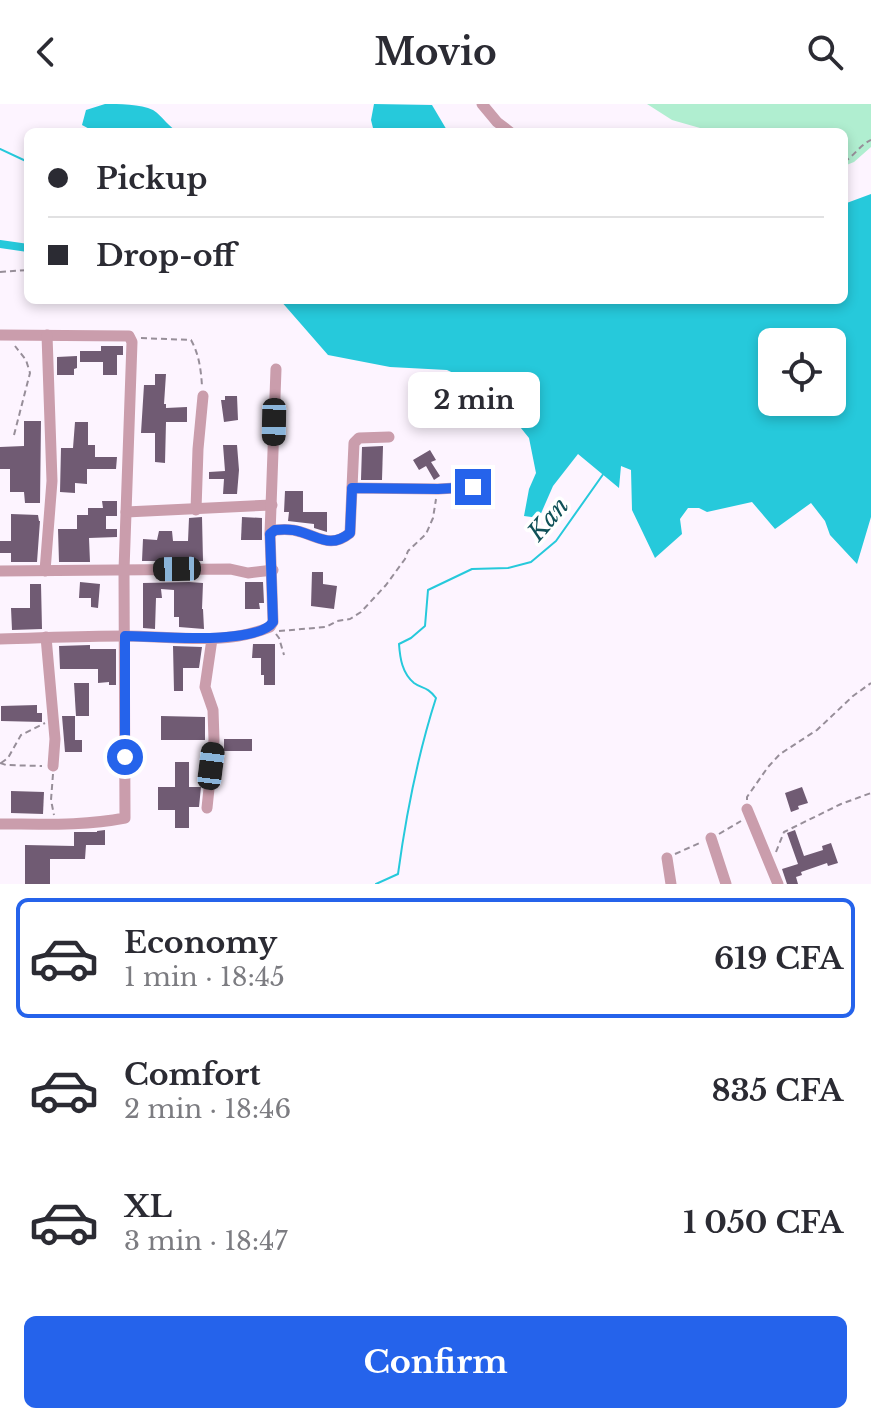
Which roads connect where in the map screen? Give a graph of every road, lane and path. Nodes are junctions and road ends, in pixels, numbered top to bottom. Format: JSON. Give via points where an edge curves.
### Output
{"nodes":[{"id":1,"x":482,"y":104,"type":"edge"},
{"id":2,"x":505,"y":128,"type":"edge"},
{"id":3,"x":871,"y":140,"type":"edge"},
{"id":4,"x":848,"y":160,"type":"edge"},
{"id":5,"x":24,"y":270,"type":"edge"},
{"id":6,"x":0,"y":272,"type":"edge"},
{"id":7,"x":4,"y":335,"type":"edge"},
{"id":8,"x":47,"y":335,"type":"junction"},
{"id":9,"x":131,"y":338,"type":"junction"},
{"id":10,"x":276,"y":369,"type":"dead end"},
{"id":11,"x":203,"y":396,"type":"joint"},
{"id":12,"x":14,"y":435,"type":"dead end"},
{"id":13,"x":389,"y":437,"type":"dead end"},
{"id":14,"x":473,"y":487,"type":"dead end"},
{"id":15,"x":352,"y":488,"type":"junction"},
{"id":16,"x":438,"y":489,"type":"junction"},
{"id":17,"x":272,"y":505,"type":"junction"},
{"id":18,"x":196,"y":510,"type":"junction"},
{"id":19,"x":126,"y":512,"type":"junction"},
{"id":20,"x":270,"y":534,"type":"junction"},
{"id":21,"x":124,"y":570,"type":"junction"},
{"id":22,"x":273,"y":570,"type":"junction"},
{"id":23,"x":0,"y":571,"type":"edge"},
{"id":24,"x":45,"y":571,"type":"junction"},
{"id":25,"x":125,"y":636,"type":"junction"},
{"id":26,"x":46,"y":637,"type":"junction"},
{"id":27,"x":0,"y":639,"type":"edge"},
{"id":28,"x":212,"y":639,"type":"junction"},
{"id":29,"x":284,"y":655,"type":"dead end"},
{"id":30,"x":871,"y":683,"type":"edge"},
{"id":31,"x":53,"y":719,"type":"junction"},
{"id":32,"x":53,"y":766,"type":"junction"},
{"id":33,"x":871,"y":793,"type":"edge"},
{"id":34,"x":207,"y":808,"type":"dead end"},
{"id":35,"x":747,"y":809,"type":"junction"},
{"id":36,"x":0,"y":824,"type":"edge"},
{"id":37,"x":57,"y":824,"type":"junction"},
{"id":38,"x":711,"y":838,"type":"junction"},
{"id":39,"x":667,"y":858,"type":"joint"},
{"id":40,"x":776,"y":860,"type":"dead end"},
{"id":41,"x":671,"y":884,"type":"edge"},
{"id":42,"x":726,"y":884,"type":"edge"},
{"id":43,"x":778,"y":884,"type":"edge"}],
"edges":[{"from":1,"to":2,"type":"street"},
{"from":3,"to":4,"type":"path"},
{"from":5,"to":6,"type":"path"},
{"from":7,"to":8,"type":"street"},
{"from":7,"to":12,"type":"path","via":[[26,360],[30,373]]},
{"from":8,"to":9,"type":"street"},
{"from":8,"to":24,"type":"street","via":[[52,481]]},
{"from":9,"to":11,"type":"path","via":[[191,340]]},
{"from":9,"to":19,"type":"street"},
{"from":10,"to":17,"type":"street"},
{"from":11,"to":18,"type":"street"},
{"from":13,"to":15,"type":"street","via":[[359,438],[354,443]]},
{"from":14,"to":16,"type":"street"},
{"from":15,"to":16,"type":"street"},
{"from":15,"to":20,"type":"street","via":[[350,533],[342,539],[328,542],[286,529]]},
{"from":16,"to":29,"type":"path","via":[[426,534],[361,612],[326,627],[274,631]]},
{"from":17,"to":18,"type":"street"},
{"from":17,"to":20,"type":"street"},
{"from":18,"to":19,"type":"street"},
{"from":19,"to":21,"type":"street"},
{"from":20,"to":22,"type":"street"},
{"from":21,"to":22,"type":"street"},
{"from":21,"to":24,"type":"street"},
{"from":21,"to":25,"type":"street"},
{"from":22,"to":28,"type":"street","via":[[270,627]]},
{"from":23,"to":24,"type":"street"},
{"from":25,"to":26,"type":"street"},
{"from":25,"to":28,"type":"street"},
{"from":25,"to":37,"type":"street","via":[[125,818]]},
{"from":26,"to":27,"type":"street"},
{"from":26,"to":31,"type":"street"},
{"from":28,"to":34,"type":"street","via":[[205,687],[213,710],[214,740]]},
{"from":30,"to":35,"type":"path","via":[[780,754],[747,797]]},
{"from":31,"to":32,"type":"street"},
{"from":31,"to":32,"type":"path","via":[[21,735],[0,763]]},
{"from":32,"to":37,"type":"path","via":[[51,800]]},
{"from":33,"to":40,"type":"path","via":[[784,832]]},
{"from":35,"to":38,"type":"path","via":[[741,821]]},
{"from":35,"to":43,"type":"street"},
{"from":36,"to":37,"type":"street"},
{"from":38,"to":39,"type":"path"},
{"from":38,"to":42,"type":"street"},
{"from":39,"to":41,"type":"street"}]}
